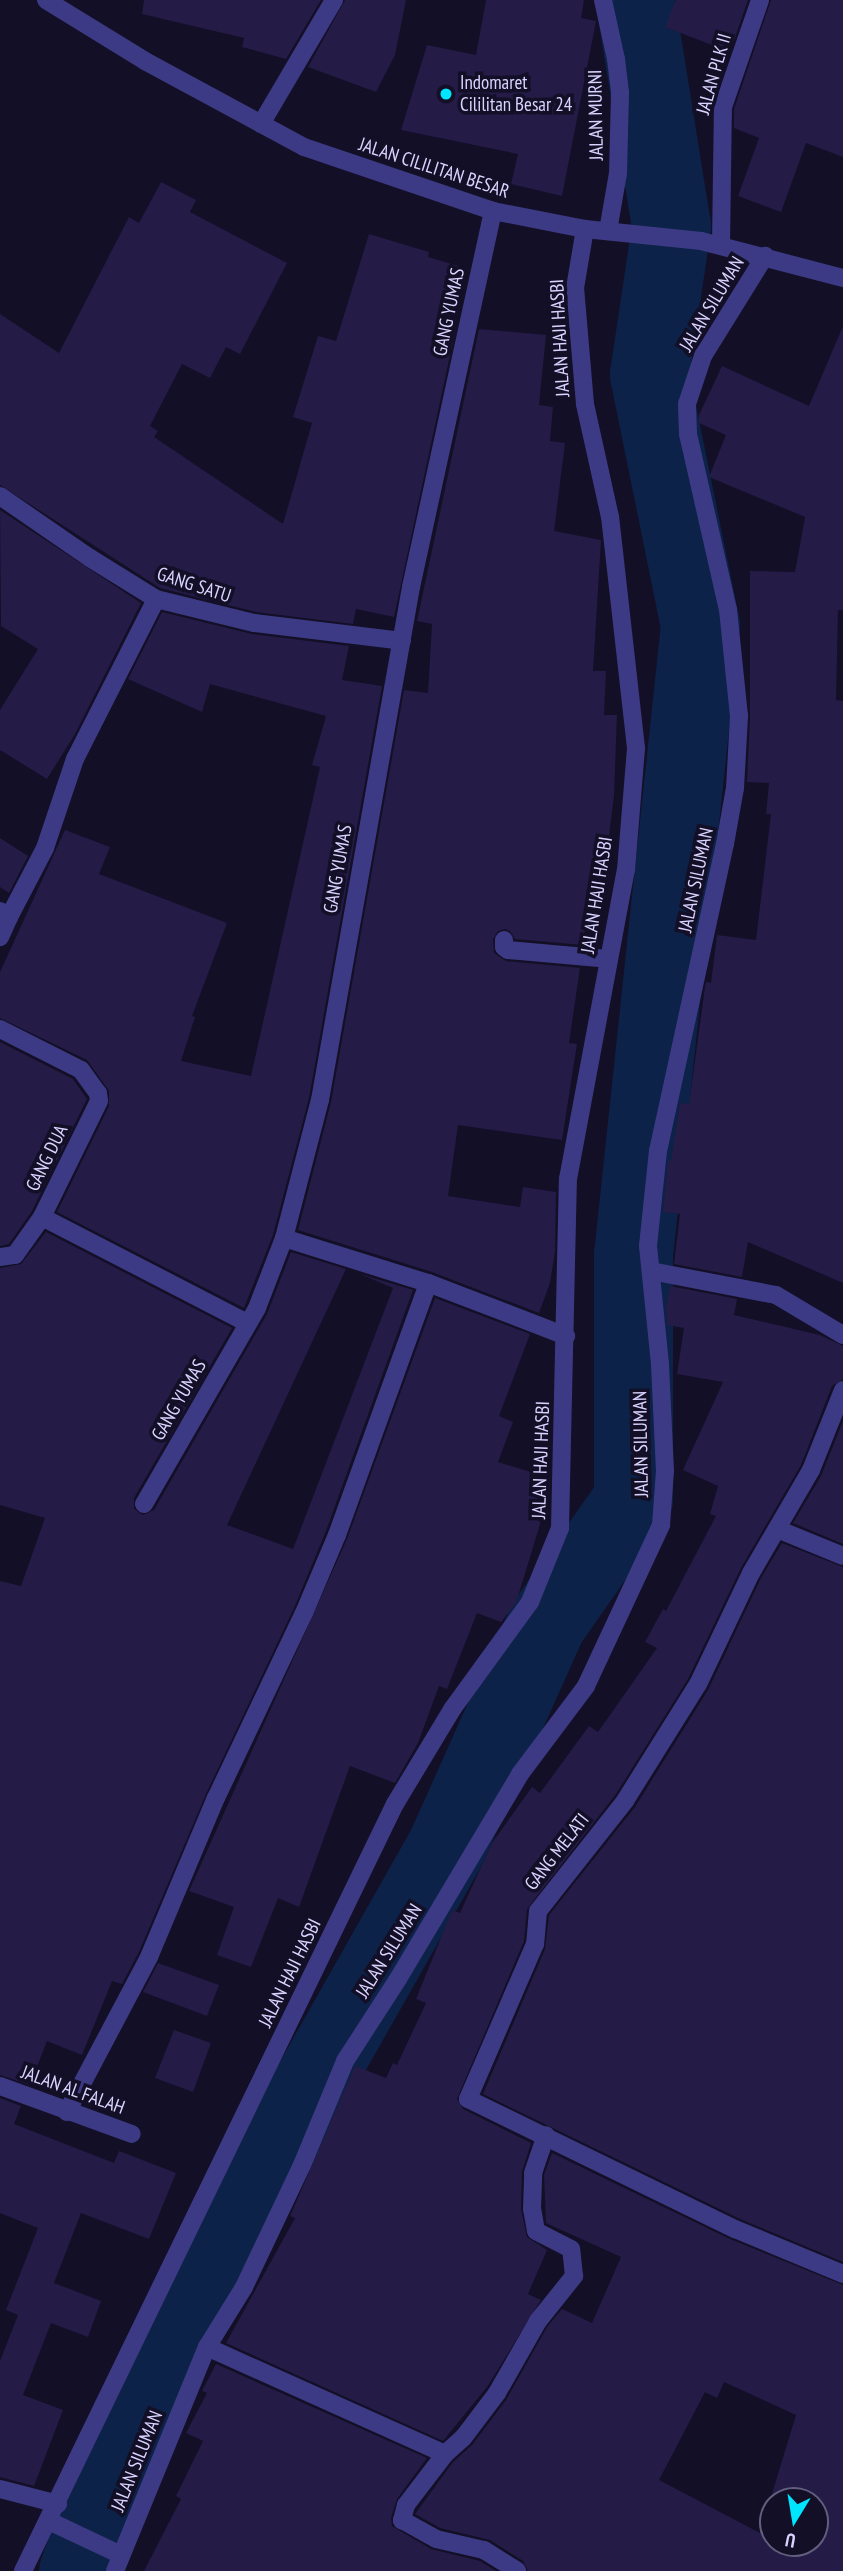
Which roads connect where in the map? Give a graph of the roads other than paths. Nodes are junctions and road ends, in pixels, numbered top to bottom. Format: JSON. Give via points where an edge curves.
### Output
{"nodes":[{"id":1,"x":46,"y":0,"type":"edge"},
{"id":2,"x":334,"y":0,"type":"edge"},
{"id":3,"x":603,"y":0,"type":"edge"},
{"id":4,"x":760,"y":0,"type":"edge"},
{"id":5,"x":261,"y":124,"type":"junction"},
{"id":6,"x":493,"y":211,"type":"junction"},
{"id":7,"x":584,"y":229,"type":"junction"},
{"id":8,"x":616,"y":232,"type":"junction"},
{"id":9,"x":721,"y":245,"type":"junction"},
{"id":10,"x":765,"y":256,"type":"junction"},
{"id":11,"x":843,"y":278,"type":"edge"},
{"id":12,"x":0,"y":496,"type":"edge"},
{"id":13,"x":156,"y":599,"type":"junction"},
{"id":14,"x":402,"y":641,"type":"junction"},
{"id":15,"x":4,"y":914,"type":"edge"},
{"id":16,"x":0,"y":937,"type":"edge"},
{"id":17,"x":504,"y":940,"type":"dead end"},
{"id":18,"x":608,"y":959,"type":"junction"},
{"id":19,"x":0,"y":1029,"type":"edge"},
{"id":20,"x":42,"y":1217,"type":"junction"},
{"id":21,"x":284,"y":1238,"type":"junction"},
{"id":22,"x":0,"y":1257,"type":"edge"},
{"id":23,"x":651,"y":1271,"type":"junction"},
{"id":24,"x":428,"y":1283,"type":"junction"},
{"id":25,"x":247,"y":1323,"type":"junction"},
{"id":26,"x":843,"y":1335,"type":"edge"},
{"id":27,"x":566,"y":1336,"type":"junction"},
{"id":28,"x":843,"y":1390,"type":"edge"},
{"id":29,"x":144,"y":1504,"type":"dead end"},
{"id":30,"x":777,"y":1529,"type":"junction"},
{"id":31,"x":843,"y":1556,"type":"edge"},
{"id":32,"x":0,"y":2087,"type":"edge"},
{"id":33,"x":68,"y":2112,"type":"junction"},
{"id":34,"x":132,"y":2134,"type":"dead end"},
{"id":35,"x":546,"y":2135,"type":"junction"},
{"id":36,"x":843,"y":2274,"type":"edge"},
{"id":37,"x":207,"y":2347,"type":"junction"},
{"id":38,"x":445,"y":2454,"type":"junction"},
{"id":39,"x":0,"y":2489,"type":"edge"},
{"id":40,"x":58,"y":2504,"type":"junction"},
{"id":41,"x":54,"y":2524,"type":"junction"},
{"id":42,"x":114,"y":2558,"type":"edge"},
{"id":43,"x":23,"y":2571,"type":"edge"},
{"id":44,"x":517,"y":2571,"type":"edge"}],
"edges":[{"from":1,"to":5,"type":"street","name":"JALAN CILILITAN BESAR"},
{"from":2,"to":5,"type":"street"},
{"from":3,"to":8,"type":"street","name":"JALAN MURNI","via":[[620,93]]},
{"from":4,"to":9,"type":"street","name":"JALAN PLK II","via":[[723,107]]},
{"from":5,"to":6,"type":"street","name":"JALAN CILILITAN BESAR","via":[[304,147]]},
{"from":6,"to":7,"type":"street","name":"JALAN CILILITAN BESAR"},
{"from":6,"to":14,"type":"street","name":"GANG YUMAS"},
{"from":7,"to":8,"type":"street","name":"JALAN CILILITAN BESAR"},
{"from":7,"to":18,"type":"street","name":"JALAN HAJI HASBI","via":[[575,288],[585,404],[610,517],[636,748],[626,870]]},
{"from":8,"to":9,"type":"street","name":"JALAN CILILITAN BESAR"},
{"from":9,"to":10,"type":"street","name":"JALAN CILILITAN BESAR"},
{"from":10,"to":11,"type":"street","name":"JALAN CILILITAN BESAR"},
{"from":10,"to":23,"type":"street","name":"JALAN SILUMAN","via":[[703,356],[687,404],[688,434],[728,610],[739,716],[735,788],[725,844],[657,1151],[648,1246]]},
{"from":12,"to":13,"type":"street","name":"GANG SATU"},
{"from":13,"to":14,"type":"street","name":"GANG SATU","via":[[254,623]]},
{"from":13,"to":15,"type":"street","via":[[75,759],[45,848]]},
{"from":14,"to":21,"type":"street","name":"GANG YUMAS","via":[[320,1100]]},
{"from":15,"to":16,"type":"street"},
{"from":17,"to":18,"type":"street","via":[[509,950]]},
{"from":18,"to":27,"type":"street","name":"JALAN HAJI HASBI","via":[[568,1179]]},
{"from":19,"to":20,"type":"street","name":"GANG DUA","via":[[81,1070],[98,1093],[99,1101]]},
{"from":20,"to":22,"type":"street","via":[[15,1255]]},
{"from":20,"to":25,"type":"street","name":"GANG DUA"},
{"from":21,"to":24,"type":"street"},
{"from":21,"to":25,"type":"street","name":"GANG YUMAS"},
{"from":23,"to":26,"type":"street","via":[[776,1295]]},
{"from":23,"to":37,"type":"street","name":"JALAN SILUMAN","via":[[665,1471],[662,1525],[586,1686],[520,1774],[345,2061],[250,2275]]},
{"from":24,"to":27,"type":"street"},
{"from":24,"to":33,"type":"street","via":[[304,1613],[216,1798],[149,1957]]},
{"from":25,"to":29,"type":"street","name":"GANG YUMAS"},
{"from":27,"to":40,"type":"street","name":"JALAN HAJI HASBI","via":[[560,1528],[530,1602],[453,1709],[395,1804]]},
{"from":28,"to":30,"type":"street","name":"GANG MELATI","via":[[811,1470]]},
{"from":30,"to":31,"type":"street"},
{"from":30,"to":35,"type":"street","name":"GANG MELATI","via":[[698,1684],[625,1801],[538,1911],[536,1944],[468,2099]]},
{"from":32,"to":33,"type":"street","name":"JALAN AL FALAH"},
{"from":33,"to":34,"type":"street","name":"JALAN AL FALAH"},
{"from":35,"to":36,"type":"street","name":"GANG MELATI","via":[[734,2229]]},
{"from":35,"to":38,"type":"street","via":[[533,2173],[536,2231],[571,2249],[574,2276],[538,2321],[496,2393],[463,2438]]},
{"from":37,"to":38,"type":"street"},
{"from":37,"to":42,"type":"street","name":"JALAN SILUMAN"},
{"from":38,"to":44,"type":"street","via":[[405,2505],[402,2520],[436,2539],[484,2550]]},
{"from":39,"to":40,"type":"street"},
{"from":40,"to":41,"type":"street","name":"JALAN HAJI HASBI"},
{"from":41,"to":42,"type":"street"},
{"from":41,"to":43,"type":"street","name":"JALAN HAJI HASBI"}]}
